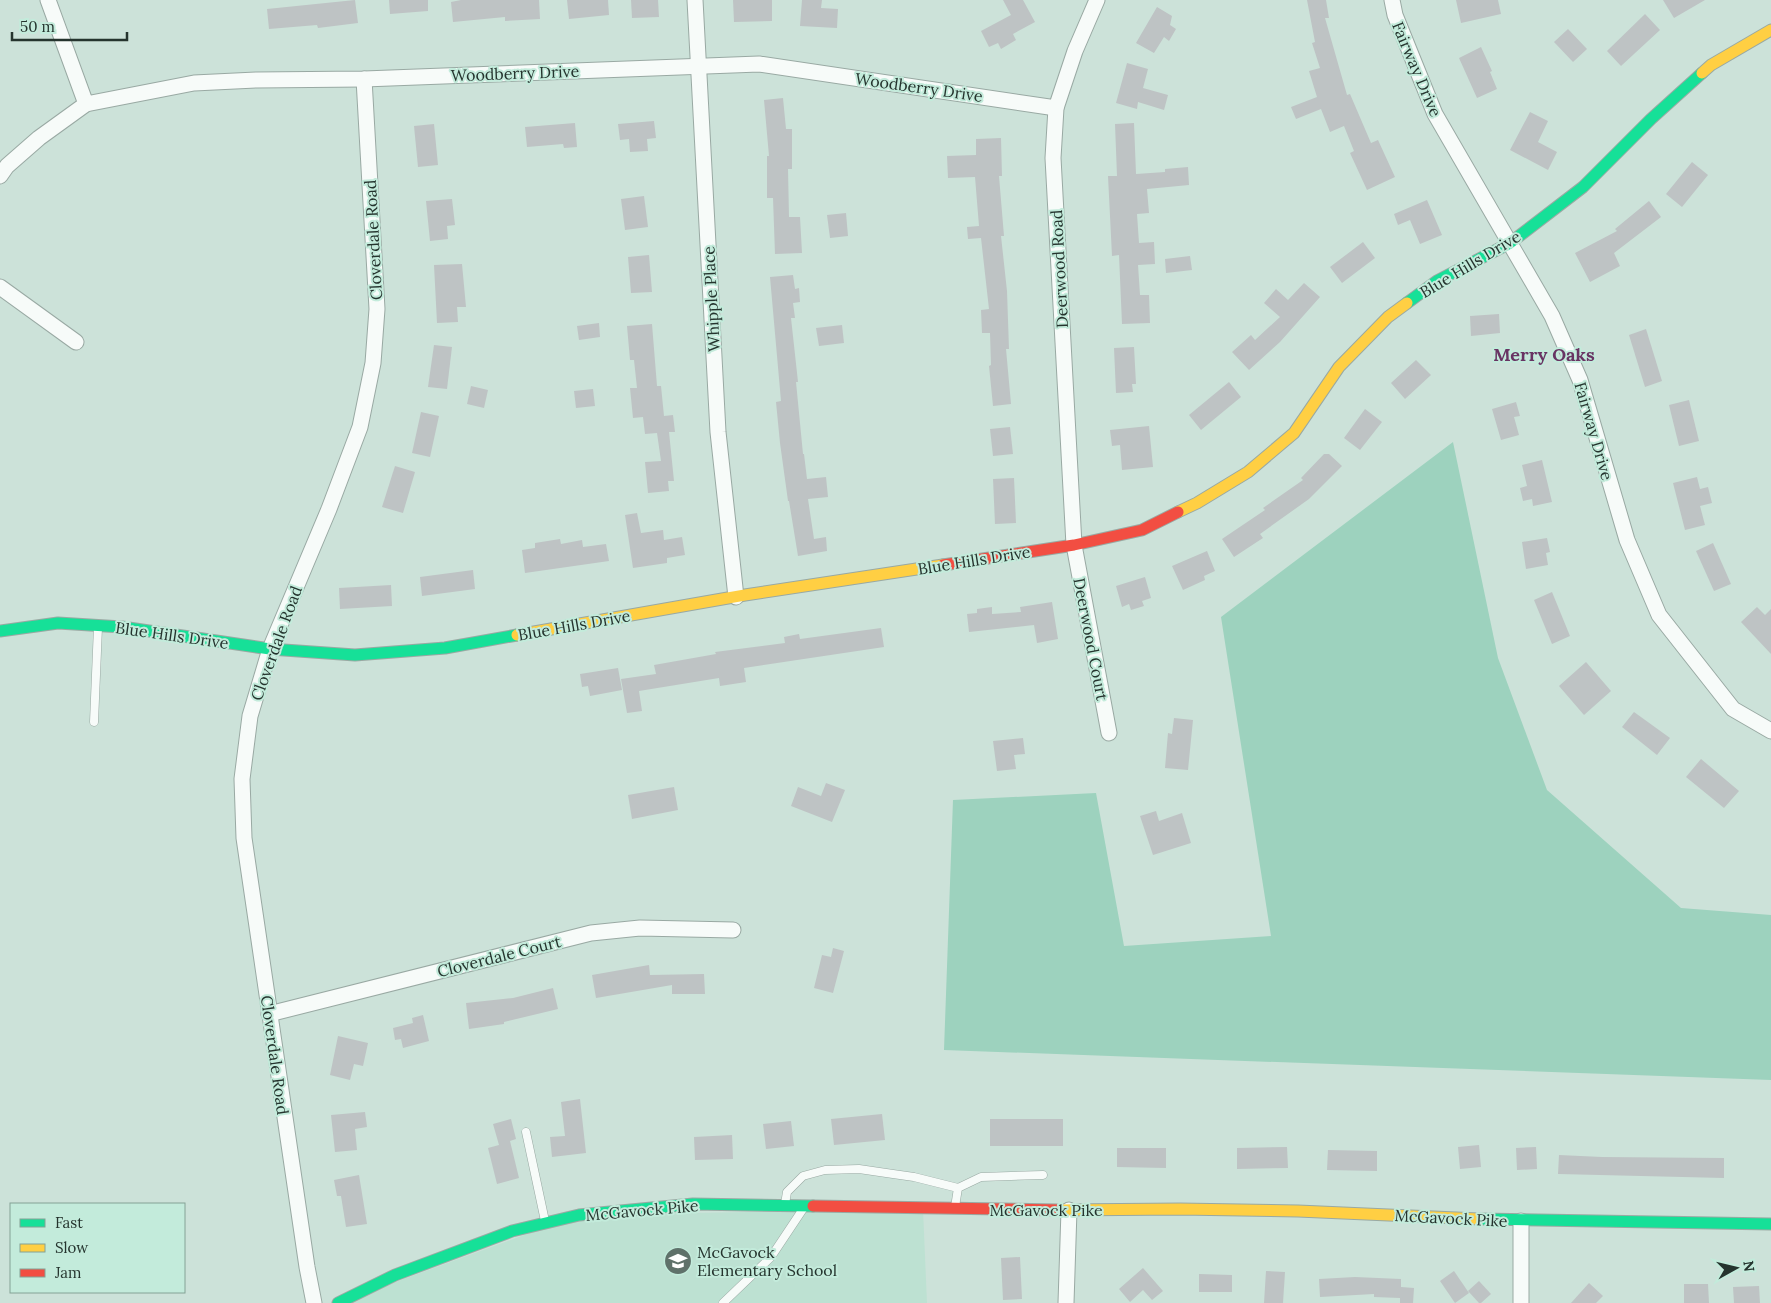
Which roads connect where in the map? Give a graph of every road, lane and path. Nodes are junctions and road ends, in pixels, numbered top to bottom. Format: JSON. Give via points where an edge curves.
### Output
{"nodes":[{"id":1,"x":48,"y":0,"type":"edge"},
{"id":2,"x":695,"y":0,"type":"edge"},
{"id":3,"x":1097,"y":0,"type":"edge"},
{"id":4,"x":1392,"y":0,"type":"edge"},
{"id":5,"x":1771,"y":30,"type":"edge"},
{"id":6,"x":698,"y":65,"type":"junction"},
{"id":7,"x":364,"y":79,"type":"junction"},
{"id":8,"x":86,"y":104,"type":"junction"},
{"id":9,"x":1056,"y":108,"type":"junction"},
{"id":10,"x":0,"y":176,"type":"edge"},
{"id":11,"x":1510,"y":242,"type":"junction"},
{"id":12,"x":0,"y":287,"type":"edge"},
{"id":13,"x":76,"y":342,"type":"dead end"},
{"id":14,"x":1074,"y":545,"type":"junction"},
{"id":15,"x":736,"y":597,"type":"junction"},
{"id":16,"x":98,"y":625,"type":"junction"},
{"id":17,"x":0,"y":631,"type":"edge"},
{"id":18,"x":270,"y":649,"type":"junction"},
{"id":19,"x":94,"y":722,"type":"dead end"},
{"id":20,"x":1771,"y":731,"type":"edge"},
{"id":21,"x":1109,"y":733,"type":"dead end"},
{"id":22,"x":733,"y":930,"type":"dead end"},
{"id":23,"x":269,"y":1014,"type":"junction"},
{"id":24,"x":526,"y":1132,"type":"dead end"},
{"id":25,"x":1043,"y":1175,"type":"dead end"},
{"id":26,"x":958,"y":1188,"type":"junction"},
{"id":27,"x":784,"y":1206,"type":"junction"},
{"id":28,"x":804,"y":1207,"type":"junction"},
{"id":29,"x":954,"y":1209,"type":"junction"},
{"id":30,"x":1069,"y":1210,"type":"junction"},
{"id":31,"x":1521,"y":1222,"type":"junction"},
{"id":32,"x":545,"y":1223,"type":"junction"},
{"id":33,"x":1771,"y":1224,"type":"edge"},
{"id":34,"x":314,"y":1303,"type":"edge"},
{"id":35,"x":338,"y":1303,"type":"edge"},
{"id":36,"x":723,"y":1303,"type":"edge"},
{"id":37,"x":1066,"y":1303,"type":"edge"},
{"id":38,"x":1521,"y":1303,"type":"edge"}],
"edges":[{"from":1,"to":8,"type":"street"},
{"from":2,"to":6,"type":"street","name":"Whipple Place"},
{"from":3,"to":9,"type":"street","name":"Deerwood Road"},
{"from":4,"to":11,"type":"street","name":"Fairway Drive","via":[[1435,114]]},
{"from":5,"to":11,"type":"street","name":"Blue Hills Drive","via":[[1712,65],[1651,119],[1583,188]]},
{"from":6,"to":7,"type":"street","name":"Woodberry Drive"},
{"from":6,"to":9,"type":"street","name":"Woodberry Drive","via":[[759,64]]},
{"from":6,"to":15,"type":"street","name":"Whipple Place","via":[[718,432]]},
{"from":7,"to":8,"type":"street","name":"Woodberry Drive","via":[[194,83]]},
{"from":7,"to":18,"type":"street","name":"Cloverdale Road","via":[[377,309],[373,363],[360,427]]},
{"from":8,"to":10,"type":"street","name":"Woodberry Drive","via":[[39,138]]},
{"from":9,"to":14,"type":"street","name":"Deerwood Road","via":[[1053,158]]},
{"from":11,"to":14,"type":"street","name":"Blue Hills Drive","via":[[1438,281],[1388,317],[1340,367],[1294,433],[1248,472],[1197,503],[1142,530]]},
{"from":11,"to":20,"type":"street","name":"Fairway Drive","via":[[1552,316],[1580,380],[1627,540],[1659,615],[1734,708]]},
{"from":12,"to":13,"type":"street"},
{"from":14,"to":15,"type":"street","name":"Blue Hills Drive"},
{"from":14,"to":21,"type":"street","name":"Deerwood Court"},
{"from":15,"to":18,"type":"street","name":"Blue Hills Drive","via":[[445,648],[355,655]]},
{"from":16,"to":17,"type":"street","name":"Blue Hills Drive","via":[[58,623]]},
{"from":16,"to":18,"type":"street","name":"Blue Hills Drive"},
{"from":16,"to":19,"type":"lane"},
{"from":18,"to":23,"type":"street","name":"Cloverdale Road","via":[[250,716],[242,779],[244,838]]},
{"from":22,"to":23,"type":"street","name":"Cloverdale Court","via":[[640,928],[591,933]]},
{"from":23,"to":34,"type":"street","name":"Cloverdale Road"},
{"from":24,"to":32,"type":"lane"},
{"from":25,"to":26,"type":"lane","via":[[981,1178]]},
{"from":26,"to":27,"type":"lane","via":[[914,1177],[859,1169],[825,1170],[803,1176],[787,1192]]},
{"from":26,"to":29,"type":"lane"},
{"from":27,"to":28,"type":"street","name":"McGavock Pike"},
{"from":27,"to":32,"type":"street","name":"McGavock Pike","via":[[693,1204],[579,1215]]},
{"from":28,"to":29,"type":"street","name":"McGavock Pike"},
{"from":28,"to":36,"type":"lane","via":[[771,1257]]},
{"from":29,"to":30,"type":"street","name":"McGavock Pike"},
{"from":30,"to":31,"type":"street","name":"McGavock Pike","via":[[1288,1211]]},
{"from":30,"to":37,"type":"street"},
{"from":31,"to":33,"type":"street","name":"McGavock Pike"},
{"from":31,"to":38,"type":"street"},
{"from":32,"to":35,"type":"street","name":"McGavock Pike","via":[[512,1231],[395,1275]]}]}
